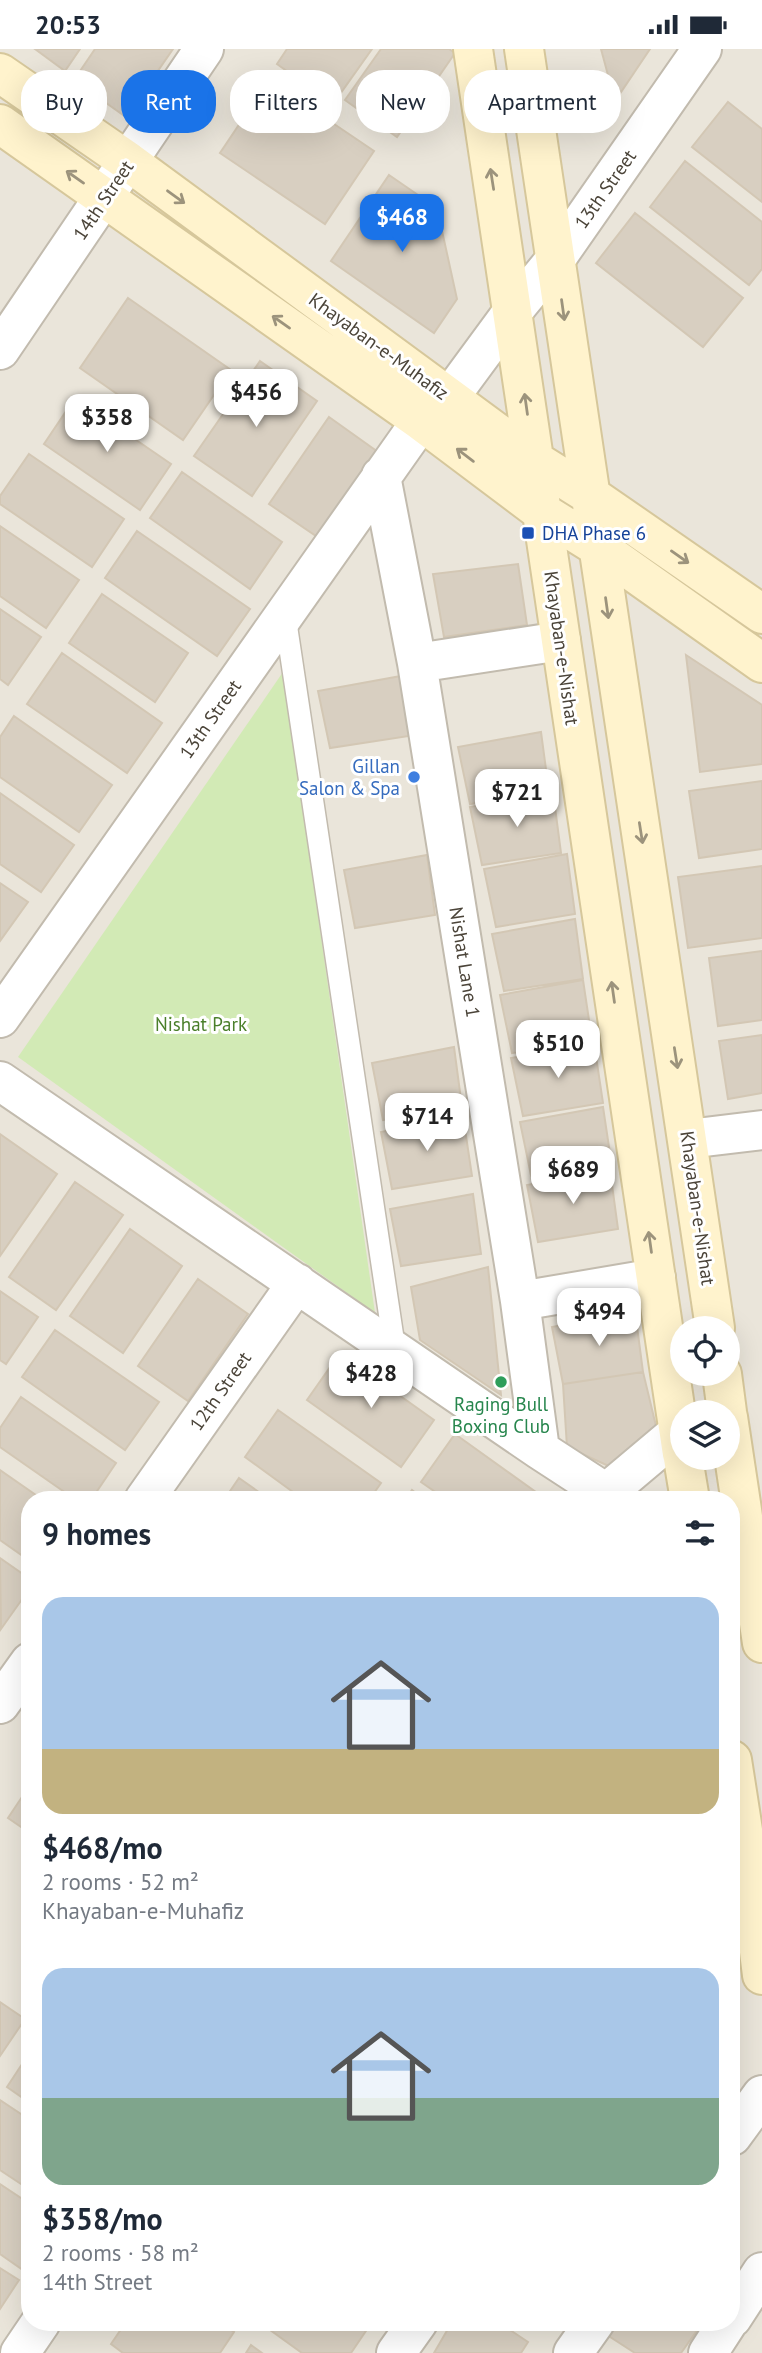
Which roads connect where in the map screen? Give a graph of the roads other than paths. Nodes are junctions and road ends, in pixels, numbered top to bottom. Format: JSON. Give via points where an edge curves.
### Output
{"nodes":[{"id":1,"x":204,"y":49,"type":"edge"},
{"id":2,"x":473,"y":49,"type":"edge"},
{"id":3,"x":524,"y":49,"type":"edge"},
{"id":4,"x":702,"y":49,"type":"edge"},
{"id":5,"x":0,"y":73,"type":"edge"},
{"id":6,"x":0,"y":124,"type":"edge"},
{"id":7,"x":129,"y":162,"type":"junction"},
{"id":8,"x":105,"y":198,"type":"junction"},
{"id":9,"x":555,"y":260,"type":"junction"},
{"id":10,"x":513,"y":311,"type":"junction"},
{"id":11,"x":0,"y":350,"type":"edge"},
{"id":12,"x":435,"y":409,"type":"junction"},
{"id":13,"x":534,"y":460,"type":"junction"},
{"id":14,"x":381,"y":476,"type":"junction"},
{"id":15,"x":590,"y":495,"type":"junction"},
{"id":16,"x":542,"y":512,"type":"junction"},
{"id":17,"x":598,"y":547,"type":"junction"},
{"id":18,"x":760,"y":608,"type":"edge"},
{"id":19,"x":284,"y":613,"type":"junction"},
{"id":20,"x":561,"y":641,"type":"junction"},
{"id":21,"x":731,"y":641,"type":"junction"},
{"id":22,"x":417,"y":663,"type":"junction"},
{"id":23,"x":762,"y":663,"type":"edge"},
{"id":24,"x":0,"y":1018,"type":"edge"},
{"id":25,"x":0,"y":1081,"type":"edge"},
{"id":26,"x":762,"y":1130,"type":"edge"},
{"id":27,"x":688,"y":1139,"type":"junction"},
{"id":28,"x":656,"y":1278,"type":"junction"},
{"id":29,"x":297,"y":1283,"type":"junction"},
{"id":30,"x":520,"y":1301,"type":"junction"},
{"id":31,"x":713,"y":1316,"type":"edge"},
{"id":32,"x":395,"y":1351,"type":"junction"},
{"id":33,"x":697,"y":1400,"type":"edge"},
{"id":34,"x":670,"y":1447,"type":"edge"},
{"id":35,"x":540,"y":1450,"type":"junction"},
{"id":36,"x":695,"y":1470,"type":"edge"},
{"id":37,"x":717,"y":1470,"type":"edge"},
{"id":38,"x":150,"y":1491,"type":"edge"},
{"id":39,"x":596,"y":1491,"type":"edge"},
{"id":40,"x":612,"y":1491,"type":"edge"},
{"id":41,"x":692,"y":1491,"type":"edge"},
{"id":42,"x":722,"y":1491,"type":"edge"},
{"id":43,"x":740,"y":1559,"type":"edge"},
{"id":44,"x":762,"y":1643,"type":"edge"},
{"id":45,"x":21,"y":1675,"type":"edge"},
{"id":46,"x":0,"y":1704,"type":"edge"},
{"id":47,"x":740,"y":1811,"type":"edge"},
{"id":48,"x":747,"y":1856,"type":"edge"},
{"id":49,"x":762,"y":1975,"type":"edge"},
{"id":50,"x":762,"y":2095,"type":"edge"},
{"id":51,"x":740,"y":2125,"type":"edge"},
{"id":52,"x":762,"y":2273,"type":"edge"},
{"id":53,"x":740,"y":2306,"type":"edge"},
{"id":54,"x":35,"y":2331,"type":"edge"},
{"id":55,"x":412,"y":2331,"type":"edge"},
{"id":56,"x":589,"y":2331,"type":"edge"},
{"id":57,"x":722,"y":2331,"type":"edge"},
{"id":58,"x":20,"y":2353,"type":"edge"},
{"id":59,"x":396,"y":2353,"type":"edge"},
{"id":60,"x":573,"y":2353,"type":"edge"},
{"id":61,"x":708,"y":2353,"type":"edge"}],
"edges":[{"from":1,"to":7,"type":"street","name":"14th Street"},
{"from":10,"to":2,"type":"street","name":"Khayaban-e-Nishat","one_way":true},
{"from":3,"to":9,"type":"street","name":"Khayaban-e-Nishat"},
{"from":4,"to":9,"type":"street","name":"13th Street"},
{"from":5,"to":7,"type":"street","name":"Khayaban-e-Muhafiz"},
{"from":8,"to":6,"type":"street","name":"Khayaban-e-Muhafiz","one_way":true},
{"from":7,"to":8,"type":"street","name":"14th Street"},
{"from":7,"to":12,"type":"street","name":"Khayaban-e-Muhafiz","one_way":true},
{"from":8,"to":11,"type":"street","name":"14th Street"},
{"from":12,"to":8,"type":"street","name":"Khayaban-e-Muhafiz","one_way":true},
{"from":9,"to":10,"type":"street","name":"13th Street"},
{"from":9,"to":15,"type":"street","name":"Khayaban-e-Nishat","one_way":true},
{"from":10,"to":12,"type":"street","name":"13th Street"},
{"from":13,"to":10,"type":"street","name":"Khayaban-e-Nishat","one_way":true},
{"from":12,"to":13,"type":"street","name":"Khayaban-e-Muhafiz"},
{"from":12,"to":14,"type":"street","name":"13th Street"},
{"from":16,"to":12,"type":"street","name":"Khayaban-e-Muhafiz","one_way":true},
{"from":13,"to":15,"type":"street","name":"Khayaban-e-Muhafiz"},
{"from":13,"to":16,"type":"street","name":"Khayaban-e-Nishat"},
{"from":14,"to":19,"type":"street","name":"13th Street"},
{"from":14,"to":22,"type":"street","name":"Nishat Lane 1"},
{"from":15,"to":17,"type":"street","name":"Khayaban-e-Nishat"},
{"from":15,"to":18,"type":"street","name":"Khayaban-e-Muhafiz","one_way":true},
{"from":16,"to":17,"type":"street","name":"Khayaban-e-Muhafiz"},
{"from":16,"to":20,"type":"street","name":"Khayaban-e-Nishat"},
{"from":17,"to":21,"type":"street","name":"Khayaban-e-Muhafiz"},
{"from":17,"to":27,"type":"street","name":"Khayaban-e-Nishat","one_way":true},
{"from":18,"to":21,"type":"street"},
{"from":19,"to":24,"type":"street","name":"13th Street"},
{"from":19,"to":32,"type":"lane"},
{"from":20,"to":22,"type":"street"},
{"from":28,"to":20,"type":"street","name":"Khayaban-e-Nishat","one_way":true},
{"from":21,"to":23,"type":"street","name":"Khayaban-e-Muhafiz"},
{"from":22,"to":30,"type":"street","name":"Nishat Lane 1"},
{"from":25,"to":29,"type":"street"},
{"from":26,"to":27,"type":"street"},
{"from":27,"to":31,"type":"street","name":"Khayaban-e-Nishat"},
{"from":28,"to":30,"type":"street"},
{"from":28,"to":33,"type":"street","name":"Khayaban-e-Nishat"},
{"from":29,"to":32,"type":"street"},
{"from":29,"to":38,"type":"street","name":"12th Street"},
{"from":30,"to":35,"type":"street","name":"Nishat Lane 1"},
{"from":32,"to":35,"type":"street"},
{"from":34,"to":40,"type":"street"},
{"from":35,"to":39,"type":"street"},
{"from":36,"to":41,"type":"street","name":"Khayaban-e-Nishat"},
{"from":37,"to":42,"type":"street","name":"Khayaban-e-Nishat"},
{"from":43,"to":44,"type":"street","name":"Khayaban-e-Nishat"},
{"from":45,"to":46,"type":"street"},
{"from":47,"to":48,"type":"street"},
{"from":48,"to":49,"type":"street"},
{"from":50,"to":51,"type":"street"},
{"from":52,"to":53,"type":"street"},
{"from":54,"to":58,"type":"street"},
{"from":55,"to":59,"type":"street"},
{"from":56,"to":60,"type":"street"},
{"from":57,"to":61,"type":"street"}]}
